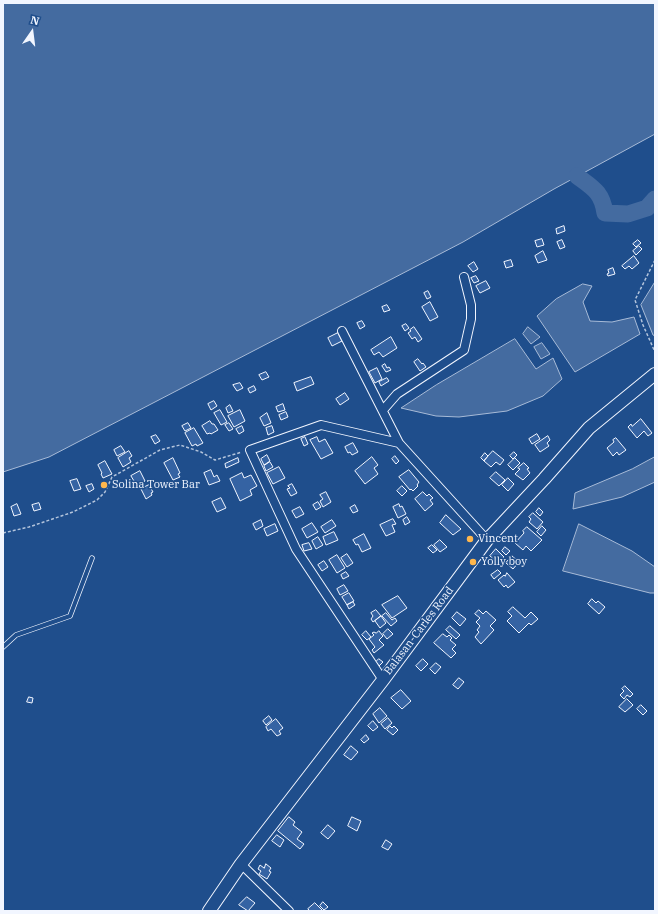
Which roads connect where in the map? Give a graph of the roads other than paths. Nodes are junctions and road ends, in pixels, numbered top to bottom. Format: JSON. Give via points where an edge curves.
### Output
{"nodes":[{"id":1,"x":464,"y":277,"type":"dead end"},
{"id":2,"x":342,"y":331,"type":"dead end"},
{"id":3,"x":655,"y":374,"type":"edge"},
{"id":4,"x":383,"y":410,"type":"junction"},
{"id":5,"x":399,"y":443,"type":"junction"},
{"id":6,"x":487,"y":540,"type":"junction"},
{"id":7,"x":92,"y":558,"type":"dead end"},
{"id":8,"x":3,"y":647,"type":"edge"},
{"id":9,"x":383,"y":680,"type":"junction"},
{"id":10,"x":241,"y":864,"type":"junction"},
{"id":11,"x":210,"y":911,"type":"edge"},
{"id":12,"x":289,"y":911,"type":"edge"}],
"edges":[{"from":1,"to":4,"type":"street","via":[[471,304],[471,318],[464,350],[397,394]]},
{"from":2,"to":4,"type":"street"},
{"from":3,"to":6,"type":"main road","name":"Balasan-Carles Road","via":[[589,428]]},
{"from":4,"to":5,"type":"street"},
{"from":5,"to":6,"type":"street"},
{"from":5,"to":9,"type":"street","via":[[321,425],[250,450],[296,549]]},
{"from":6,"to":9,"type":"main road","name":"Balasan-Carles Road"},
{"from":7,"to":8,"type":"lane","via":[[70,616],[16,635]]},
{"from":9,"to":10,"type":"main road","name":"Balasan-Carles Road"},
{"from":10,"to":11,"type":"main road","name":"Balasan-Carles Road"},
{"from":10,"to":12,"type":"street"}]}
